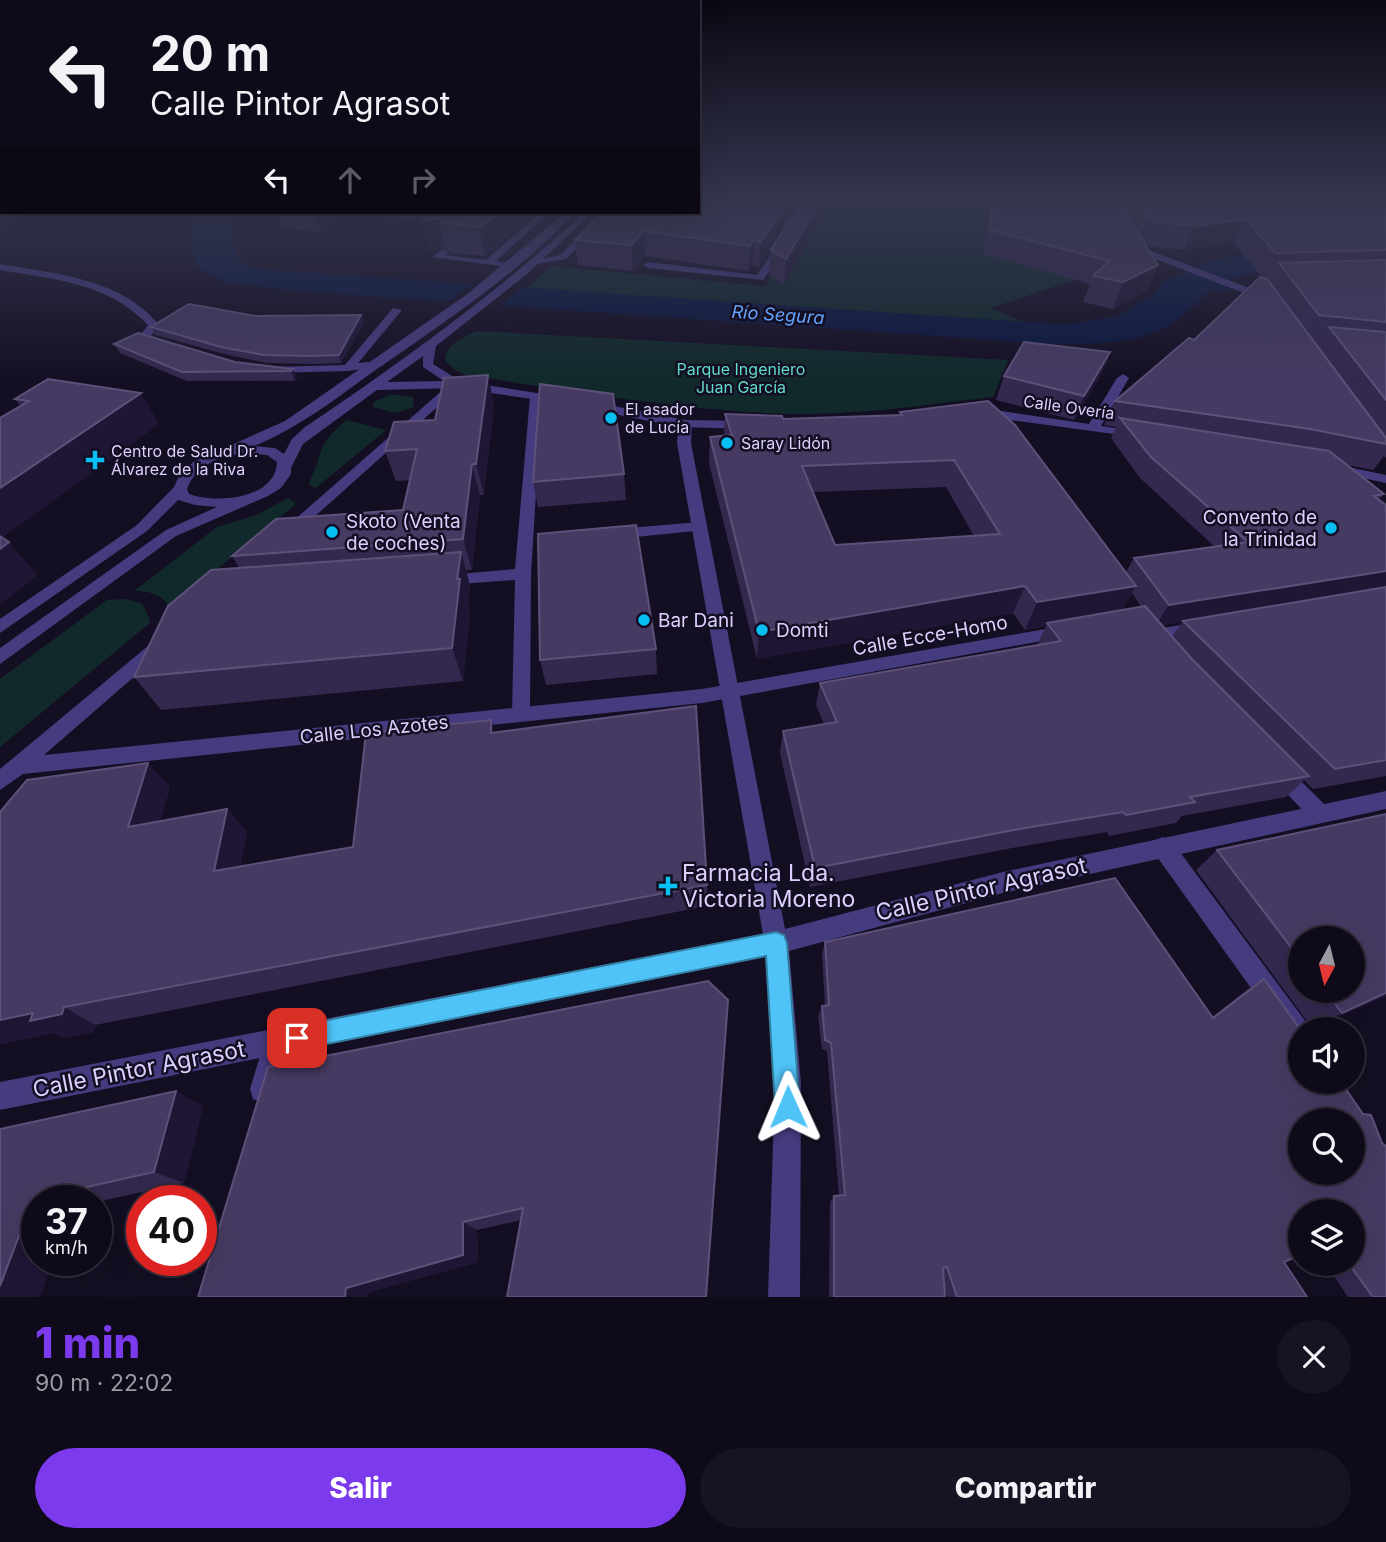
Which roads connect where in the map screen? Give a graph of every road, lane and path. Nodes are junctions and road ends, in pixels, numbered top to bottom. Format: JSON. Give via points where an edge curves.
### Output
{"nodes":[{"id":1,"x":475,"y":262,"type":"edge"},
{"id":2,"x":518,"y":262,"type":"edge"},
{"id":3,"x":543,"y":262,"type":"edge"},
{"id":4,"x":771,"y":262,"type":"edge"},
{"id":5,"x":1168,"y":262,"type":"edge"},
{"id":6,"x":488,"y":263,"type":"joint"},
{"id":7,"x":537,"y":263,"type":"joint"},
{"id":8,"x":648,"y":265,"type":"dead end"},
{"id":9,"x":0,"y":267,"type":"edge"},
{"id":10,"x":511,"y":268,"type":"junction"},
{"id":11,"x":1268,"y":282,"type":"edge"},
{"id":12,"x":1261,"y":296,"type":"junction"},
{"id":13,"x":397,"y":310,"type":"dead end"},
{"id":14,"x":1277,"y":317,"type":"edge"},
{"id":15,"x":430,"y":346,"type":"junction"},
{"id":16,"x":182,"y":348,"type":"edge"},
{"id":17,"x":378,"y":364,"type":"junction"},
{"id":18,"x":348,"y":368,"type":"junction"},
{"id":19,"x":254,"y":369,"type":"edge"},
{"id":20,"x":1123,"y":378,"type":"dead end"},
{"id":21,"x":457,"y":384,"type":"junction"},
{"id":22,"x":374,"y":386,"type":"junction"},
{"id":23,"x":536,"y":397,"type":"junction"},
{"id":24,"x":995,"y":414,"type":"junction"},
{"id":25,"x":973,"y":416,"type":"edge"},
{"id":26,"x":686,"y":424,"type":"junction"},
{"id":27,"x":756,"y":425,"type":"edge"},
{"id":28,"x":1093,"y":428,"type":"junction"},
{"id":29,"x":1010,"y":436,"type":"edge"},
{"id":30,"x":1147,"y":437,"type":"edge"},
{"id":31,"x":221,"y":454,"type":"junction"},
{"id":32,"x":1378,"y":461,"type":"edge"},
{"id":33,"x":285,"y":466,"type":"junction"},
{"id":34,"x":1322,"y":466,"type":"edge"},
{"id":35,"x":1386,"y":473,"type":"edge"},
{"id":36,"x":1386,"y":478,"type":"edge"},
{"id":37,"x":180,"y":489,"type":"junction"},
{"id":38,"x":242,"y":501,"type":"junction"},
{"id":39,"x":700,"y":527,"type":"junction"},
{"id":40,"x":606,"y":535,"type":"edge"},
{"id":41,"x":275,"y":545,"type":"edge"},
{"id":42,"x":523,"y":574,"type":"junction"},
{"id":43,"x":429,"y":581,"type":"edge"},
{"id":44,"x":1215,"y":625,"type":"edge"},
{"id":45,"x":0,"y":626,"type":"edge"},
{"id":46,"x":1081,"y":629,"type":"edge"},
{"id":47,"x":172,"y":634,"type":"edge"},
{"id":48,"x":1167,"y":655,"type":"edge"},
{"id":49,"x":0,"y":657,"type":"edge"},
{"id":50,"x":731,"y":692,"type":"junction"},
{"id":51,"x":522,"y":714,"type":"junction"},
{"id":52,"x":1262,"y":755,"type":"edge"},
{"id":53,"x":17,"y":766,"type":"junction"},
{"id":54,"x":0,"y":781,"type":"edge"},
{"id":55,"x":1386,"y":800,"type":"edge"},
{"id":56,"x":1320,"y":814,"type":"junction"},
{"id":57,"x":1163,"y":847,"type":"junction"},
{"id":58,"x":776,"y":943,"type":"junction"},
{"id":59,"x":1288,"y":1019,"type":"edge"},
{"id":60,"x":276,"y":1042,"type":"junction"},
{"id":61,"x":0,"y":1097,"type":"edge"},
{"id":62,"x":254,"y":1120,"type":"edge"},
{"id":63,"x":783,"y":1297,"type":"edge"}],
"edges":[{"from":1,"to":6,"type":"street"},
{"from":2,"to":10,"type":"street"},
{"from":3,"to":7,"type":"street"},
{"from":4,"to":8,"type":"street","via":[[760,278]]},
{"from":5,"to":12,"type":"street"},
{"from":6,"to":10,"type":"street"},
{"from":7,"to":15,"type":"street"},
{"from":9,"to":16,"type":"street","via":[[81,282],[130,301],[154,326],[145,337]]},
{"from":10,"to":17,"type":"street"},
{"from":11,"to":12,"type":"street","via":[[1255,286]]},
{"from":12,"to":14,"type":"street"},
{"from":13,"to":18,"type":"street"},
{"from":15,"to":21,"type":"street","via":[[427,365]]},
{"from":15,"to":22,"type":"street"},
{"from":17,"to":18,"type":"street"},
{"from":17,"to":31,"type":"street","via":[[289,424]]},
{"from":18,"to":19,"type":"street"},
{"from":20,"to":28,"type":"street"},
{"from":21,"to":22,"type":"street"},
{"from":21,"to":23,"type":"street"},
{"from":21,"to":41,"type":"street"},
{"from":22,"to":33,"type":"street","via":[[310,430]]},
{"from":23,"to":26,"type":"street"},
{"from":23,"to":42,"type":"street","via":[[533,541]]},
{"from":24,"to":25,"type":"street","name":"Calle Overía"},
{"from":24,"to":28,"type":"street","name":"Calle Overía"},
{"from":24,"to":29,"type":"street"},
{"from":26,"to":27,"type":"street"},
{"from":26,"to":39,"type":"street","via":[[684,443]]},
{"from":28,"to":30,"type":"street","name":"Calle Overía"},
{"from":31,"to":33,"type":"street","via":[[270,451],[284,460]]},
{"from":31,"to":37,"type":"street","via":[[195,466],[183,477]]},
{"from":32,"to":35,"type":"street"},
{"from":33,"to":38,"type":"street","via":[[273,485]]},
{"from":34,"to":36,"type":"street"},
{"from":37,"to":38,"type":"street","via":[[183,496],[207,505]]},
{"from":37,"to":45,"type":"street","via":[[142,528]]},
{"from":38,"to":49,"type":"street","via":[[171,533]]},
{"from":39,"to":40,"type":"street"},
{"from":39,"to":50,"type":"street"},
{"from":42,"to":43,"type":"street"},
{"from":42,"to":51,"type":"street"},
{"from":44,"to":48,"type":"street","via":[[1146,631]]},
{"from":46,"to":50,"type":"street","name":"Calle Ecce-Homo"},
{"from":47,"to":53,"type":"street"},
{"from":50,"to":51,"type":"street","name":"Calle Los Azotes"},
{"from":50,"to":58,"type":"street"},
{"from":51,"to":53,"type":"street","name":"Calle Los Azotes"},
{"from":52,"to":56,"type":"street"},
{"from":53,"to":54,"type":"street"},
{"from":55,"to":56,"type":"street","name":"Calle Pintor Agrasot"},
{"from":56,"to":57,"type":"street","name":"Calle Pintor Agrasot"},
{"from":57,"to":58,"type":"street","name":"Calle Pintor Agrasot","via":[[877,913]]},
{"from":57,"to":59,"type":"street"},
{"from":58,"to":60,"type":"street","name":"Calle Pintor Agrasot"},
{"from":58,"to":63,"type":"street","via":[[788,1083]]},
{"from":60,"to":61,"type":"street","name":"Calle Pintor Agrasot"},
{"from":60,"to":62,"type":"street"}]}
